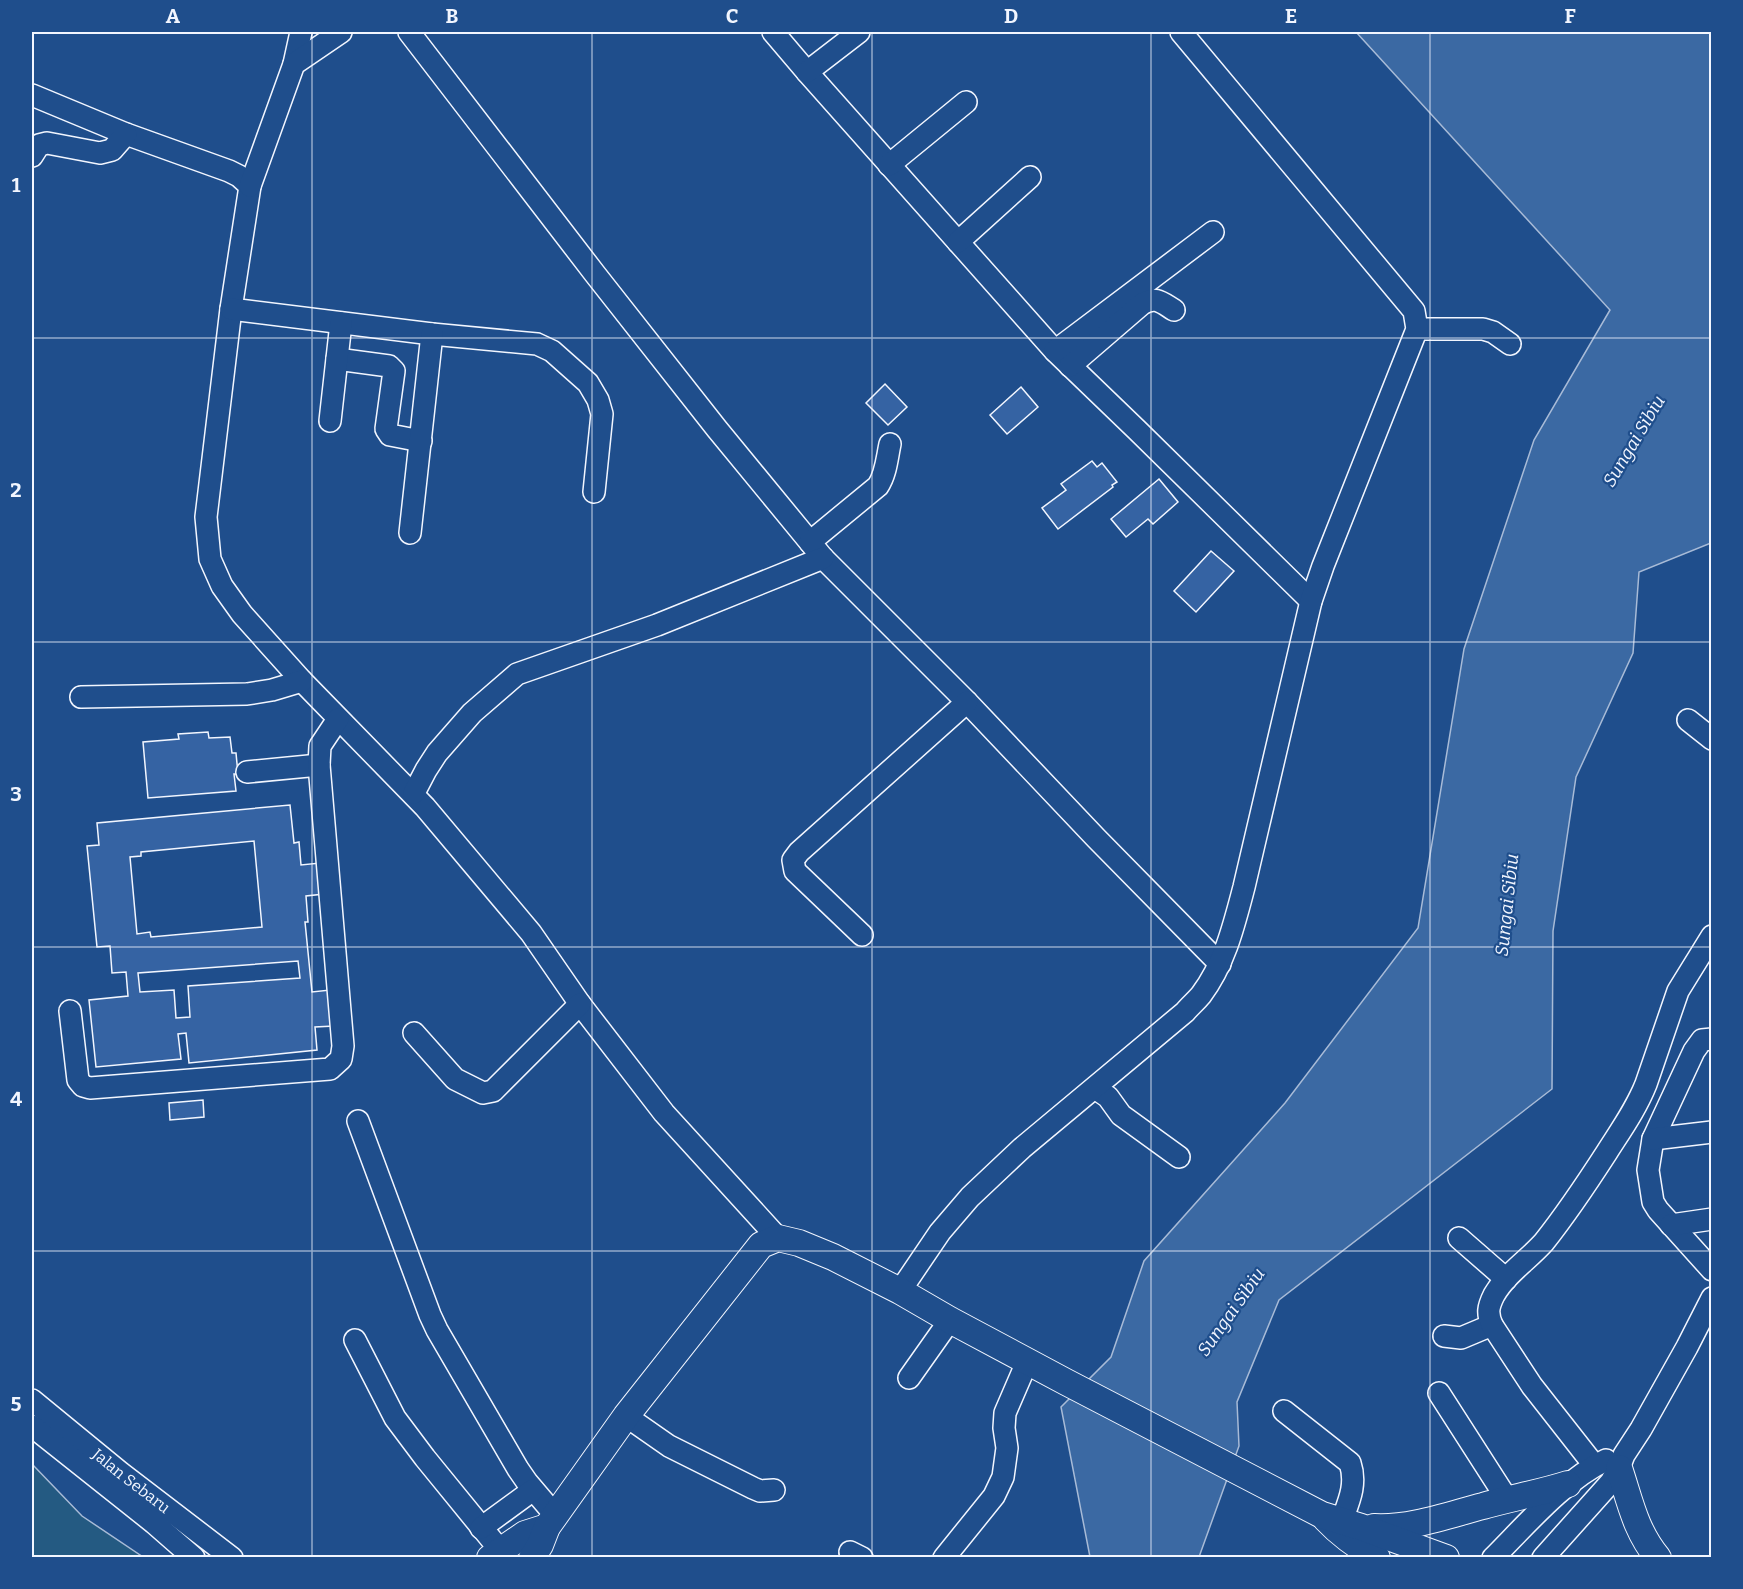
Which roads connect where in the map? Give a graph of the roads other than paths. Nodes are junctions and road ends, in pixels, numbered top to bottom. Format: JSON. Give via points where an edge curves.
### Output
{"nodes":[{"id":1,"x":301,"y":32,"type":"edge"},
{"id":2,"x":341,"y":32,"type":"edge"},
{"id":3,"x":409,"y":32,"type":"edge"},
{"id":4,"x":773,"y":32,"type":"edge"},
{"id":5,"x":860,"y":32,"type":"edge"},
{"id":6,"x":1181,"y":32,"type":"edge"},
{"id":7,"x":294,"y":64,"type":"junction"},
{"id":8,"x":807,"y":72,"type":"junction"},
{"id":9,"x":32,"y":95,"type":"edge"},
{"id":10,"x":966,"y":102,"type":"dead end"},
{"id":11,"x":126,"y":134,"type":"junction"},
{"id":12,"x":32,"y":156,"type":"edge"},
{"id":13,"x":890,"y":165,"type":"junction"},
{"id":14,"x":1030,"y":177,"type":"dead end"},
{"id":15,"x":250,"y":186,"type":"junction"},
{"id":16,"x":1213,"y":232,"type":"dead end"},
{"id":17,"x":958,"y":242,"type":"junction"},
{"id":18,"x":231,"y":309,"type":"junction"},
{"id":19,"x":1174,"y":310,"type":"dead end"},
{"id":20,"x":341,"y":323,"type":"junction"},
{"id":21,"x":1417,"y":329,"type":"junction"},
{"id":22,"x":432,"y":334,"type":"junction"},
{"id":23,"x":1510,"y":344,"type":"dead end"},
{"id":24,"x":337,"y":359,"type":"junction"},
{"id":25,"x":1062,"y":359,"type":"junction"},
{"id":26,"x":330,"y":421,"type":"dead end"},
{"id":27,"x":421,"y":441,"type":"junction"},
{"id":28,"x":890,"y":444,"type":"dead end"},
{"id":29,"x":594,"y":492,"type":"dead end"},
{"id":30,"x":410,"y":533,"type":"dead end"},
{"id":31,"x":817,"y":550,"type":"junction"},
{"id":32,"x":1311,"y":601,"type":"junction"},
{"id":33,"x":302,"y":681,"type":"junction"},
{"id":34,"x":81,"y":697,"type":"dead end"},
{"id":35,"x":967,"y":702,"type":"junction"},
{"id":36,"x":338,"y":719,"type":"junction"},
{"id":37,"x":1688,"y":720,"type":"dead end"},
{"id":38,"x":1712,"y":739,"type":"edge"},
{"id":39,"x":318,"y":765,"type":"junction"},
{"id":40,"x":247,"y":772,"type":"dead end"},
{"id":41,"x":414,"y":794,"type":"junction"},
{"id":42,"x":862,"y":935,"type":"dead end"},
{"id":43,"x":1712,"y":936,"type":"edge"},
{"id":44,"x":1220,"y":964,"type":"junction"},
{"id":45,"x":580,"y":1004,"type":"junction"},
{"id":46,"x":70,"y":1011,"type":"dead end"},
{"id":47,"x":414,"y":1033,"type":"dead end"},
{"id":48,"x":1712,"y":1039,"type":"edge"},
{"id":49,"x":1095,"y":1088,"type":"junction"},
{"id":50,"x":358,"y":1120,"type":"dead end"},
{"id":51,"x":1712,"y":1132,"type":"edge"},
{"id":52,"x":1653,"y":1139,"type":"junction"},
{"id":53,"x":1179,"y":1157,"type":"dead end"},
{"id":54,"x":1712,"y":1219,"type":"edge"},
{"id":55,"x":1671,"y":1225,"type":"junction"},
{"id":56,"x":778,"y":1238,"type":"junction"},
{"id":57,"x":1459,"y":1238,"type":"dead end"},
{"id":58,"x":1712,"y":1270,"type":"edge"},
{"id":59,"x":1506,"y":1279,"type":"junction"},
{"id":60,"x":900,"y":1292,"type":"junction"},
{"id":61,"x":1712,"y":1298,"type":"edge"},
{"id":62,"x":950,"y":1320,"type":"junction"},
{"id":63,"x":1492,"y":1325,"type":"junction"},
{"id":64,"x":1444,"y":1336,"type":"dead end"},
{"id":65,"x":355,"y":1340,"type":"dead end"},
{"id":66,"x":1027,"y":1362,"type":"junction"},
{"id":67,"x":909,"y":1378,"type":"dead end"},
{"id":68,"x":1439,"y":1393,"type":"dead end"},
{"id":69,"x":32,"y":1400,"type":"edge"},
{"id":70,"x":1284,"y":1411,"type":"dead end"},
{"id":71,"x":626,"y":1416,"type":"junction"},
{"id":72,"x":32,"y":1426,"type":"edge"},
{"id":73,"x":1612,"y":1463,"type":"junction"},
{"id":74,"x":1568,"y":1484,"type":"junction"},
{"id":75,"x":533,"y":1490,"type":"junction"},
{"id":76,"x":774,"y":1490,"type":"dead end"},
{"id":77,"x":1507,"y":1499,"type":"junction"},
{"id":78,"x":551,"y":1521,"type":"junction"},
{"id":79,"x":481,"y":1528,"type":"junction"},
{"id":80,"x":1355,"y":1538,"type":"edge"},
{"id":81,"x":495,"y":1554,"type":"edge"},
{"id":82,"x":194,"y":1557,"type":"edge"},
{"id":83,"x":232,"y":1557,"type":"edge"},
{"id":84,"x":532,"y":1557,"type":"edge"},
{"id":85,"x":944,"y":1557,"type":"edge"},
{"id":86,"x":1446,"y":1557,"type":"edge"},
{"id":87,"x":1493,"y":1557,"type":"edge"},
{"id":88,"x":1543,"y":1557,"type":"edge"},
{"id":89,"x":1658,"y":1557,"type":"edge"}],
"edges":[{"from":1,"to":7,"type":"street"},
{"from":2,"to":7,"type":"street"},
{"from":3,"to":31,"type":"street","via":[[717,429]]},
{"from":4,"to":8,"type":"street"},
{"from":5,"to":8,"type":"street"},
{"from":6,"to":21,"type":"street","via":[[1414,311]]},
{"from":7,"to":15,"type":"street"},
{"from":8,"to":13,"type":"street"},
{"from":9,"to":11,"type":"street"},
{"from":10,"to":13,"type":"street"},
{"from":11,"to":12,"type":"street","via":[[112,150],[100,153],[47,144],[39,145]]},
{"from":11,"to":15,"type":"street","via":[[229,171]]},
{"from":13,"to":17,"type":"street"},
{"from":14,"to":17,"type":"street"},
{"from":15,"to":18,"type":"street"},
{"from":16,"to":25,"type":"street"},
{"from":17,"to":25,"type":"street"},
{"from":18,"to":20,"type":"street"},
{"from":18,"to":33,"type":"street","via":[[206,517],[210,559],[222,586],[242,614]]},
{"from":19,"to":25,"type":"street","via":[[1156,299],[1149,300]]},
{"from":20,"to":22,"type":"street"},
{"from":20,"to":24,"type":"street"},
{"from":21,"to":23,"type":"street","via":[[1483,328]]},
{"from":21,"to":32,"type":"street"},
{"from":22,"to":27,"type":"street"},
{"from":22,"to":29,"type":"street","via":[[537,344],[552,351],[588,383],[602,414]]},
{"from":24,"to":26,"type":"street"},
{"from":24,"to":27,"type":"street","via":[[389,366],[394,371],[386,429],[390,435]]},
{"from":25,"to":32,"type":"street"},
{"from":27,"to":30,"type":"street"},
{"from":28,"to":31,"type":"street","via":[[878,486]]},
{"from":31,"to":35,"type":"street"},
{"from":31,"to":41,"type":"street","via":[[657,625],[517,674],[472,713],[437,753]]},
{"from":32,"to":44,"type":"street","via":[[1244,887]]},
{"from":33,"to":34,"type":"street","via":[[247,694]]},
{"from":33,"to":36,"type":"street"},
{"from":35,"to":42,"type":"street","via":[[794,860],[795,871]]},
{"from":35,"to":44,"type":"street"},
{"from":36,"to":39,"type":"street","via":[[320,746]]},
{"from":36,"to":41,"type":"street"},
{"from":37,"to":38,"type":"street"},
{"from":39,"to":40,"type":"street"},
{"from":39,"to":46,"type":"street","via":[[343,1046],[341,1059],[330,1069],[90,1088],[78,1080]]},
{"from":41,"to":45,"type":"street","via":[[531,933]]},
{"from":43,"to":59,"type":"street","via":[[1678,991],[1646,1084],[1626,1122],[1542,1244]]},
{"from":44,"to":49,"type":"street","via":[[1185,1012]]},
{"from":45,"to":47,"type":"street","via":[[492,1090],[483,1093],[455,1079]]},
{"from":45,"to":56,"type":"street","via":[[664,1113]]},
{"from":48,"to":52,"type":"street","via":[[1702,1040],[1694,1051]]},
{"from":49,"to":53,"type":"street","via":[[1108,1097],[1121,1115]]},
{"from":49,"to":60,"type":"street","via":[[970,1197],[940,1232]]},
{"from":50,"to":75,"type":"street","via":[[430,1316]]},
{"from":51,"to":52,"type":"street"},
{"from":52,"to":55,"type":"street","via":[[1648,1161],[1653,1202]]},
{"from":54,"to":55,"type":"street"},
{"from":55,"to":58,"type":"street"},
{"from":56,"to":60,"type":"main road","via":[[833,1257]]},
{"from":56,"to":71,"type":"main road","via":[[760,1245]]},
{"from":57,"to":59,"type":"street"},
{"from":59,"to":63,"type":"street","via":[[1488,1307]]},
{"from":60,"to":62,"type":"main road"},
{"from":61,"to":73,"type":"street","via":[[1641,1429]]},
{"from":62,"to":66,"type":"main road"},
{"from":62,"to":67,"type":"street"},
{"from":63,"to":64,"type":"street","via":[[1461,1338]]},
{"from":63,"to":73,"type":"street","via":[[1532,1386]]},
{"from":65,"to":79,"type":"street","via":[[395,1418]]},
{"from":66,"to":80,"type":"main road"},
{"from":66,"to":85,"type":"street","via":[[1005,1413],[1007,1448],[1003,1477],[994,1496]]},
{"from":68,"to":77,"type":"street"},
{"from":69,"to":83,"type":"street","name":"Jalan Sebaru"},
{"from":70,"to":80,"type":"street","via":[[1350,1463],[1354,1474]]},
{"from":71,"to":76,"type":"street","via":[[669,1446],[760,1491]]},
{"from":71,"to":78,"type":"main road"},
{"from":72,"to":82,"type":"street","name":"Jalan Sebaru"},
{"from":73,"to":74,"type":"street"},
{"from":73,"to":88,"type":"street","via":[[1611,1482]]},
{"from":73,"to":89,"type":"main road","via":[[1639,1531]]},
{"from":74,"to":77,"type":"main road"},
{"from":74,"to":87,"type":"street"},
{"from":75,"to":78,"type":"street"},
{"from":75,"to":79,"type":"street"},
{"from":77,"to":80,"type":"main road"},
{"from":78,"to":81,"type":"main road"},
{"from":78,"to":84,"type":"main road"},
{"from":79,"to":81,"type":"street"},
{"from":80,"to":86,"type":"main road"}]}
